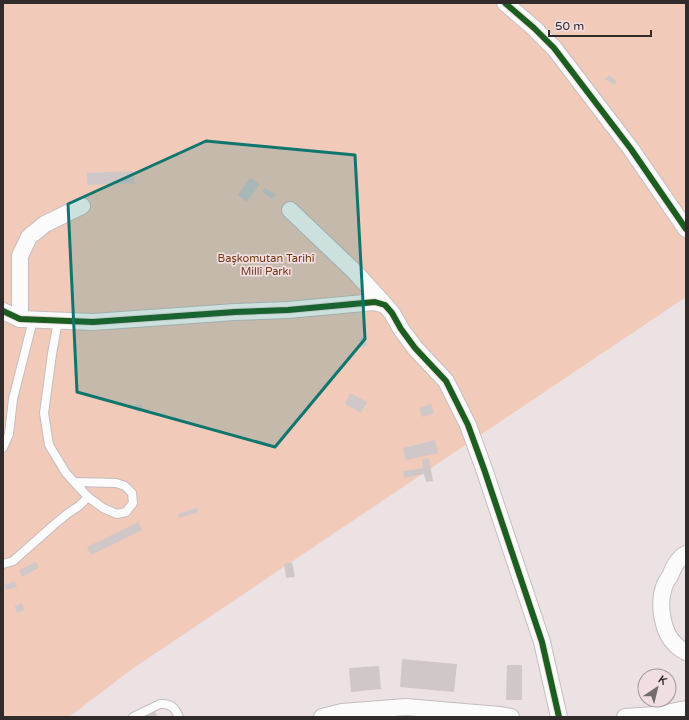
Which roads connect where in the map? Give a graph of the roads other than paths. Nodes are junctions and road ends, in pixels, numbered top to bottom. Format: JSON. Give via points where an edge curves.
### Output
{"nodes":[{"id":1,"x":505,"y":3,"type":"edge"},
{"id":2,"x":82,"y":206,"type":"dead end"},
{"id":3,"x":290,"y":210,"type":"dead end"},
{"id":4,"x":686,"y":230,"type":"edge"},
{"id":5,"x":385,"y":305,"type":"junction"},
{"id":6,"x":3,"y":311,"type":"edge"},
{"id":7,"x":27,"y":320,"type":"junction"},
{"id":8,"x":58,"y":321,"type":"junction"},
{"id":9,"x":3,"y":448,"type":"edge"},
{"id":10,"x":74,"y":482,"type":"junction"},
{"id":11,"x":88,"y":497,"type":"junction"},
{"id":12,"x":686,"y":554,"type":"edge"},
{"id":13,"x":3,"y":564,"type":"edge"},
{"id":14,"x":686,"y":652,"type":"edge"},
{"id":15,"x":686,"y":709,"type":"edge"},
{"id":16,"x":133,"y":717,"type":"edge"},
{"id":17,"x":179,"y":717,"type":"edge"},
{"id":18,"x":322,"y":717,"type":"edge"},
{"id":19,"x":511,"y":717,"type":"edge"},
{"id":20,"x":559,"y":717,"type":"edge"},
{"id":21,"x":624,"y":717,"type":"edge"}],
"edges":[{"from":1,"to":4,"type":"street","via":[[554,48],[631,148]]},
{"from":2,"to":7,"type":"street","via":[[45,224],[30,237],[20,256]]},
{"from":3,"to":5,"type":"street","via":[[355,272]]},
{"from":5,"to":8,"type":"street","via":[[375,302],[93,322]]},
{"from":5,"to":20,"type":"street","via":[[415,348],[446,381],[468,425],[542,642]]},
{"from":6,"to":7,"type":"street"},
{"from":7,"to":8,"type":"street"},
{"from":7,"to":9,"type":"lane","via":[[9,434]]},
{"from":8,"to":10,"type":"lane","via":[[44,413],[48,445]]},
{"from":10,"to":11,"type":"lane"},
{"from":10,"to":11,"type":"lane","via":[[116,483],[125,486],[132,493],[133,503],[126,512],[116,514]]},
{"from":11,"to":13,"type":"lane","via":[[13,561]]},
{"from":12,"to":14,"type":"street","via":[[673,568],[664,588],[661,606],[667,633],[675,645]]},
{"from":15,"to":21,"type":"street"},
{"from":16,"to":17,"type":"lane","via":[[160,704],[173,707]]},
{"from":18,"to":19,"type":"street","via":[[342,712],[406,707]]}]}
